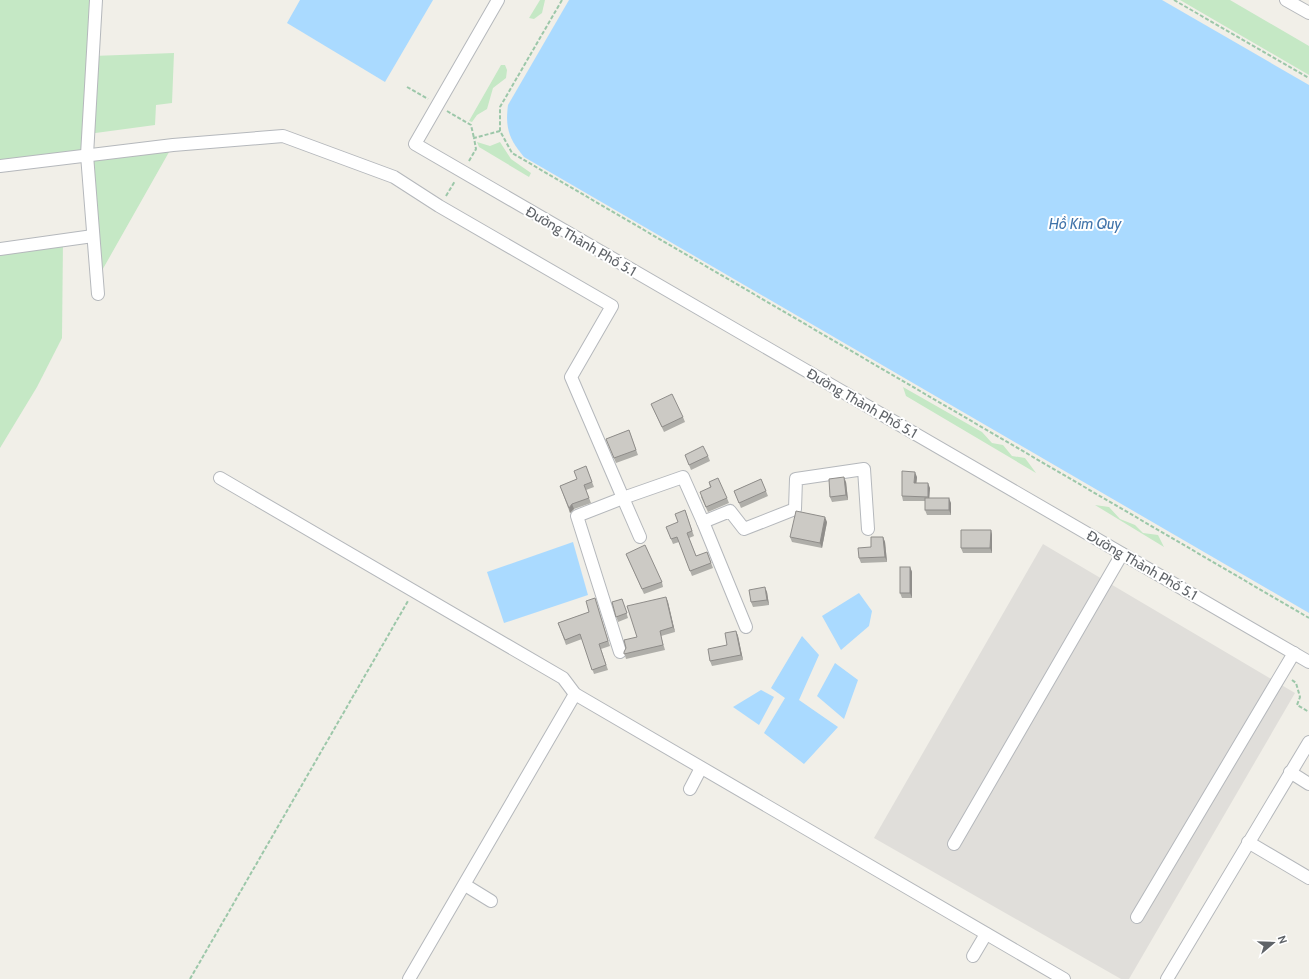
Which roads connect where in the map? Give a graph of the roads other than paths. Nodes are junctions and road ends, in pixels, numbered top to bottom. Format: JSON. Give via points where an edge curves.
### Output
{"nodes":[{"id":1,"x":96,"y":0,"type":"edge"},
{"id":2,"x":498,"y":0,"type":"edge"},
{"id":3,"x":1286,"y":0,"type":"edge"},
{"id":4,"x":1309,"y":13,"type":"edge"},
{"id":5,"x":87,"y":155,"type":"junction"},
{"id":6,"x":0,"y":166,"type":"edge"},
{"id":7,"x":93,"y":236,"type":"junction"},
{"id":8,"x":0,"y":249,"type":"edge"},
{"id":9,"x":98,"y":294,"type":"dead end"},
{"id":10,"x":220,"y":478,"type":"dead end"},
{"id":11,"x":623,"y":498,"type":"junction"},
{"id":12,"x":703,"y":522,"type":"junction"},
{"id":13,"x":868,"y":529,"type":"dead end"},
{"id":14,"x":640,"y":536,"type":"dead end"},
{"id":15,"x":1122,"y":554,"type":"junction"},
{"id":16,"x":746,"y":627,"type":"dead end"},
{"id":17,"x":620,"y":652,"type":"dead end"},
{"id":18,"x":1294,"y":653,"type":"junction"},
{"id":19,"x":1309,"y":662,"type":"edge"},
{"id":20,"x":575,"y":694,"type":"junction"},
{"id":21,"x":1309,"y":742,"type":"edge"},
{"id":22,"x":701,"y":768,"type":"junction"},
{"id":23,"x":1290,"y":772,"type":"junction"},
{"id":24,"x":1309,"y":784,"type":"edge"},
{"id":25,"x":690,"y":789,"type":"dead end"},
{"id":26,"x":1248,"y":842,"type":"junction"},
{"id":27,"x":954,"y":844,"type":"dead end"},
{"id":28,"x":1309,"y":878,"type":"edge"},
{"id":29,"x":465,"y":884,"type":"junction"},
{"id":30,"x":491,"y":901,"type":"dead end"},
{"id":31,"x":1137,"y":917,"type":"dead end"},
{"id":32,"x":986,"y":934,"type":"junction"},
{"id":33,"x":973,"y":956,"type":"dead end"},
{"id":34,"x":409,"y":979,"type":"edge"},
{"id":35,"x":1064,"y":979,"type":"edge"},
{"id":36,"x":1167,"y":979,"type":"edge"}],
"edges":[{"from":1,"to":5,"type":"street"},
{"from":2,"to":15,"type":"street","name":"Đường Thành Phố 5.1","via":[[415,144]]},
{"from":3,"to":4,"type":"street"},
{"from":5,"to":6,"type":"street"},
{"from":5,"to":7,"type":"street"},
{"from":5,"to":11,"type":"street","via":[[283,136],[394,177],[439,206],[612,306],[570,377]]},
{"from":7,"to":8,"type":"street"},
{"from":7,"to":9,"type":"street"},
{"from":10,"to":20,"type":"street","via":[[563,678]]},
{"from":11,"to":12,"type":"street","via":[[683,477]]},
{"from":11,"to":14,"type":"street"},
{"from":11,"to":17,"type":"street","via":[[578,516]]},
{"from":12,"to":13,"type":"street","via":[[730,511],[744,529],[795,509],[796,479],[864,470]]},
{"from":12,"to":16,"type":"street"},
{"from":15,"to":18,"type":"street","name":"Đường Thành Phố 5.1"},
{"from":15,"to":27,"type":"street"},
{"from":18,"to":19,"type":"street","name":"Đường Thành Phố 5.1"},
{"from":18,"to":31,"type":"street"},
{"from":20,"to":22,"type":"street"},
{"from":20,"to":29,"type":"street"},
{"from":21,"to":23,"type":"street"},
{"from":22,"to":25,"type":"street"},
{"from":22,"to":32,"type":"street"},
{"from":23,"to":24,"type":"street"},
{"from":23,"to":26,"type":"street"},
{"from":26,"to":28,"type":"street"},
{"from":26,"to":36,"type":"street"},
{"from":29,"to":30,"type":"street"},
{"from":29,"to":34,"type":"street"},
{"from":32,"to":33,"type":"street"},
{"from":32,"to":35,"type":"street"}]}
